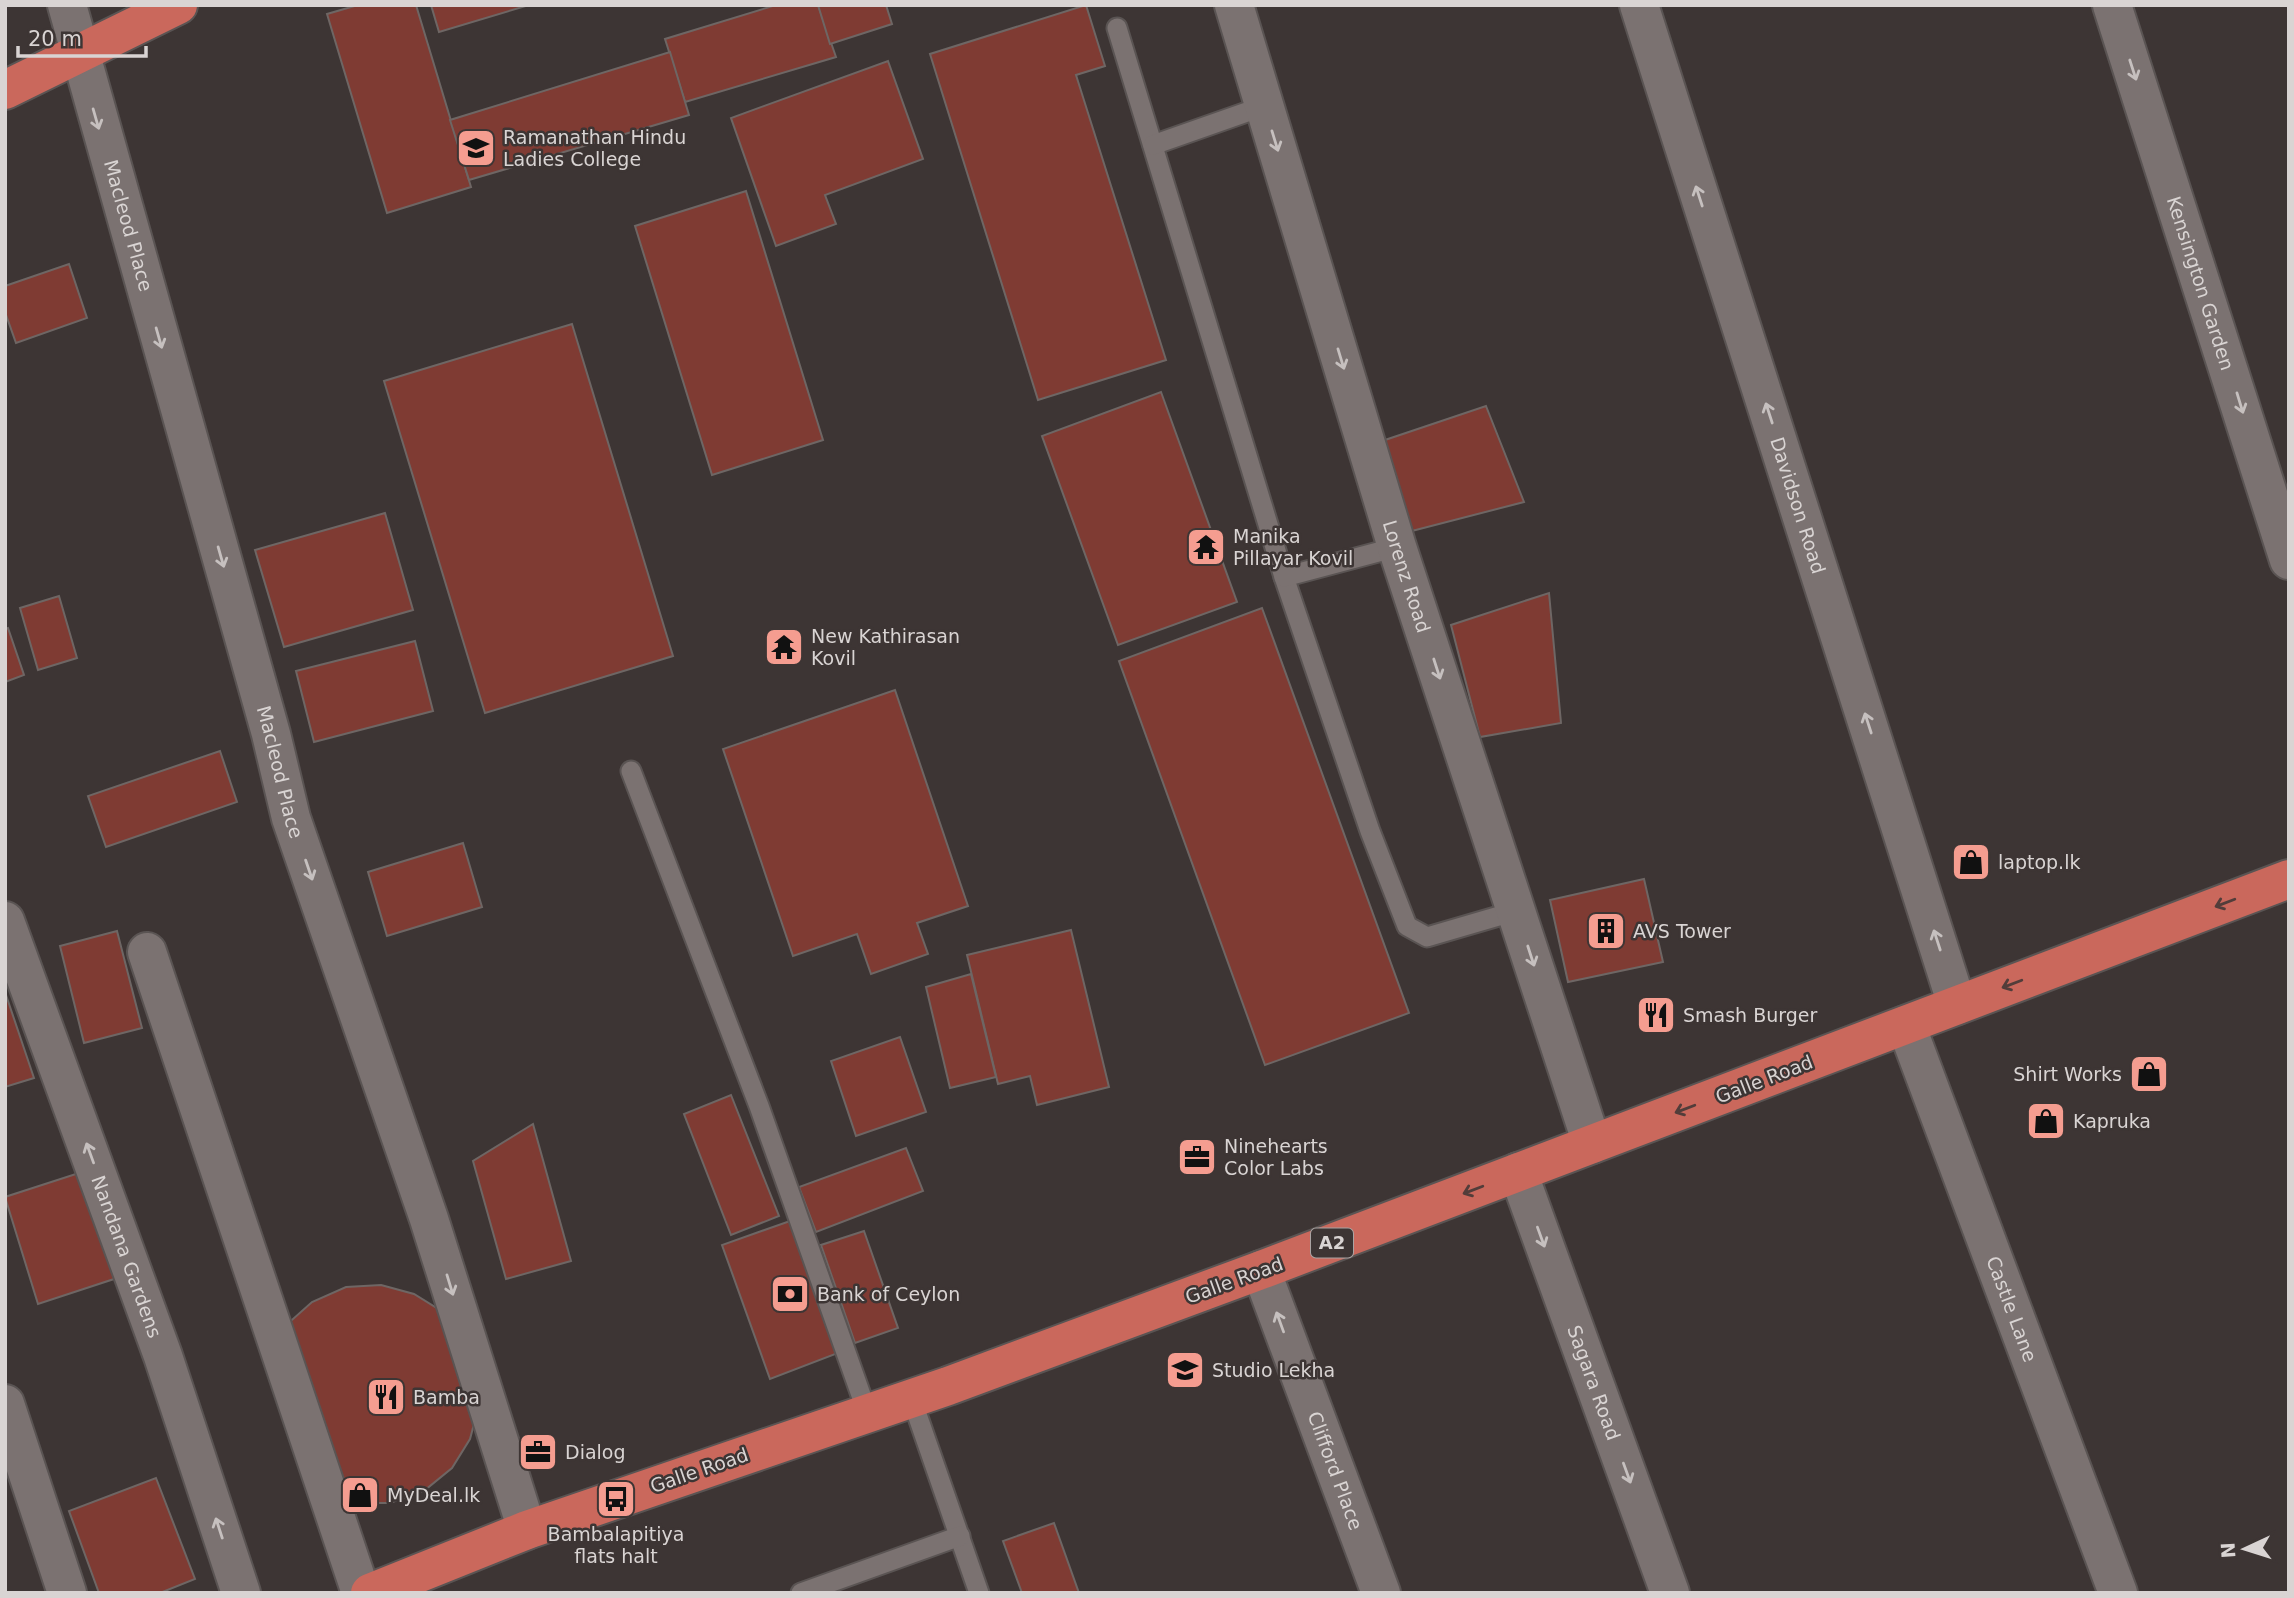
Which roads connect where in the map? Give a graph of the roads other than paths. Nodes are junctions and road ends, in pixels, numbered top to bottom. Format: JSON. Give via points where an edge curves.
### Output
{"nodes":[{"id":1,"x":67,"y":5,"type":"edge"},
{"id":2,"x":178,"y":5,"type":"edge"},
{"id":3,"x":1234,"y":5,"type":"edge"},
{"id":4,"x":1639,"y":5,"type":"edge"},
{"id":5,"x":2112,"y":5,"type":"edge"},
{"id":6,"x":1117,"y":28,"type":"dead end"},
{"id":7,"x":78,"y":54,"type":"junction"},
{"id":8,"x":5,"y":90,"type":"edge"},
{"id":9,"x":1264,"y":106,"type":"junction"},
{"id":10,"x":1153,"y":145,"type":"junction"},
{"id":11,"x":1397,"y":547,"type":"junction"},
{"id":12,"x":2289,"y":560,"type":"edge"},
{"id":13,"x":1284,"y":577,"type":"junction"},
{"id":14,"x":631,"y":771,"type":"dead end"},
{"id":15,"x":2289,"y":879,"type":"edge"},
{"id":16,"x":1516,"y":911,"type":"junction"},
{"id":17,"x":5,"y":921,"type":"edge"},
{"id":18,"x":147,"y":952,"type":"dead end"},
{"id":19,"x":1957,"y":1005,"type":"junction"},
{"id":20,"x":1906,"y":1025,"type":"junction"},
{"id":21,"x":1592,"y":1144,"type":"junction"},
{"id":22,"x":1518,"y":1172,"type":"junction"},
{"id":23,"x":1261,"y":1270,"type":"junction"},
{"id":24,"x":911,"y":1396,"type":"junction"},
{"id":25,"x":5,"y":1404,"type":"edge"},
{"id":26,"x":867,"y":1412,"type":"junction"},
{"id":27,"x":527,"y":1530,"type":"junction"},
{"id":28,"x":960,"y":1536,"type":"junction"},
{"id":29,"x":67,"y":1593,"type":"edge"},
{"id":30,"x":241,"y":1593,"type":"edge"},
{"id":31,"x":361,"y":1593,"type":"edge"},
{"id":32,"x":370,"y":1593,"type":"edge"},
{"id":33,"x":801,"y":1593,"type":"edge"},
{"id":34,"x":979,"y":1593,"type":"edge"},
{"id":35,"x":1381,"y":1593,"type":"edge"},
{"id":36,"x":1671,"y":1593,"type":"edge"},
{"id":37,"x":2118,"y":1593,"type":"edge"}],
"edges":[{"from":1,"to":7,"type":"street","name":"Macleod Place"},
{"from":2,"to":7,"type":"highway"},
{"from":3,"to":9,"type":"street","name":"Lorenz Road"},
{"from":19,"to":4,"type":"street","name":"Davidson Road","one_way":true},
{"from":5,"to":12,"type":"street","name":"Kensington Garden","one_way":true},
{"from":6,"to":10,"type":"lane"},
{"from":7,"to":8,"type":"highway"},
{"from":7,"to":27,"type":"street","name":"Macleod Place","one_way":true,"via":[[271,734],[290,818],[429,1220]]},
{"from":9,"to":10,"type":"lane"},
{"from":9,"to":11,"type":"street","name":"Lorenz Road","one_way":true},
{"from":10,"to":13,"type":"lane"},
{"from":11,"to":13,"type":"lane"},
{"from":11,"to":16,"type":"street","name":"Lorenz Road","one_way":true},
{"from":13,"to":16,"type":"lane","via":[[1407,926],[1427,937]]},
{"from":14,"to":26,"type":"lane","via":[[759,1106]]},
{"from":15,"to":19,"type":"highway","name":"Galle Road","number":"A2","one_way":true},
{"from":16,"to":21,"type":"street","name":"Lorenz Road","one_way":true},
{"from":30,"to":17,"type":"street","name":"Nandana Gardens","one_way":true,"via":[[163,1356]]},
{"from":18,"to":31,"type":"street"},
{"from":19,"to":20,"type":"highway","name":"Galle Road","number":"A2"},
{"from":20,"to":21,"type":"highway","name":"Galle Road","number":"A2","one_way":true},
{"from":20,"to":37,"type":"street","name":"Castle Lane"},
{"from":21,"to":22,"type":"highway","name":"Galle Road","number":"A2"},
{"from":22,"to":23,"type":"highway","name":"Galle Road","number":"A2","one_way":true},
{"from":22,"to":36,"type":"street","name":"Sagara Road","one_way":true},
{"from":23,"to":24,"type":"highway","name":"Galle Road","number":"A2"},
{"from":35,"to":23,"type":"street","name":"Clifford Place","one_way":true},
{"from":24,"to":26,"type":"highway","name":"Galle Road","number":"A2"},
{"from":24,"to":28,"type":"lane"},
{"from":25,"to":29,"type":"street"},
{"from":26,"to":27,"type":"highway","name":"Galle Road","number":"A2"},
{"from":27,"to":32,"type":"highway","name":"Galle Road","number":"A2"},
{"from":28,"to":33,"type":"lane"},
{"from":28,"to":34,"type":"lane"}]}
